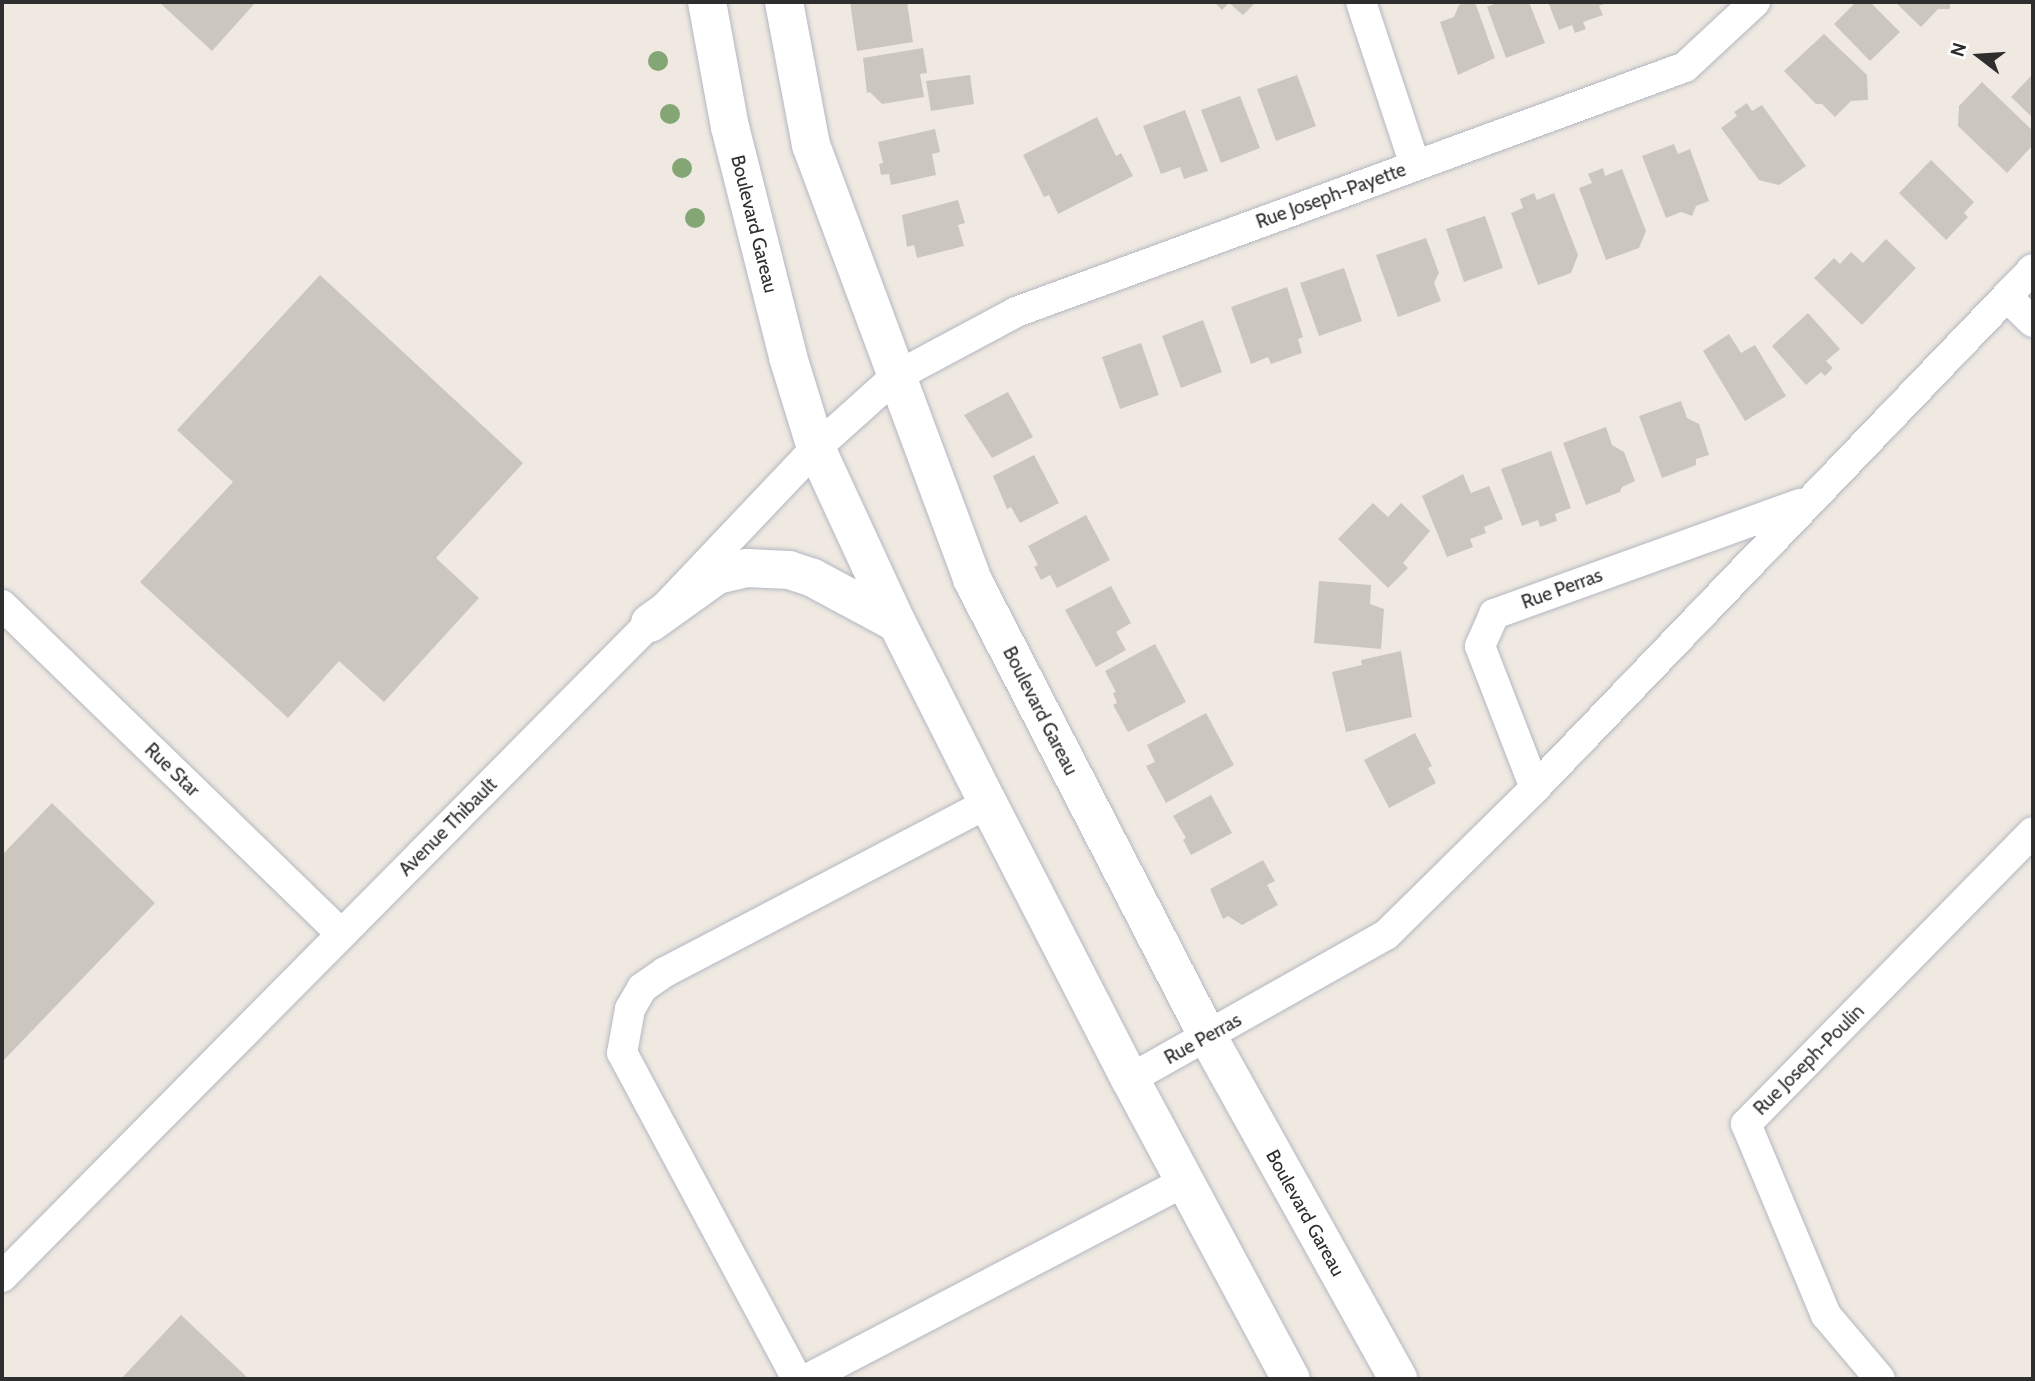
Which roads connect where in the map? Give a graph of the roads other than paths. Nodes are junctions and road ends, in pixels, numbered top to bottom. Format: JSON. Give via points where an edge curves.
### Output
{"nodes":[{"id":1,"x":707,"y":2,"type":"edge"},
{"id":2,"x":784,"y":2,"type":"edge"},
{"id":3,"x":1361,"y":2,"type":"edge"},
{"id":4,"x":1755,"y":2,"type":"edge"},
{"id":5,"x":1415,"y":165,"type":"junction"},
{"id":6,"x":2033,"y":269,"type":"edge"},
{"id":7,"x":2007,"y":297,"type":"junction"},
{"id":8,"x":2033,"y":322,"type":"edge"},
{"id":9,"x":895,"y":377,"type":"junction"},
{"id":10,"x":816,"y":448,"type":"junction"},
{"id":11,"x":1807,"y":501,"type":"junction"},
{"id":12,"x":2,"y":605,"type":"edge"},
{"id":13,"x":897,"y":623,"type":"junction"},
{"id":14,"x":650,"y":624,"type":"junction"},
{"id":15,"x":1535,"y":788,"type":"junction"},
{"id":16,"x":988,"y":803,"type":"junction"},
{"id":17,"x":2028,"y":848,"type":"edge"},
{"id":18,"x":342,"y":934,"type":"junction"},
{"id":19,"x":1208,"y":1037,"type":"junction"},
{"id":20,"x":1130,"y":1079,"type":"junction"},
{"id":21,"x":1184,"y":1182,"type":"junction"},
{"id":22,"x":2,"y":1277,"type":"edge"},
{"id":23,"x":797,"y":1379,"type":"edge"},
{"id":24,"x":807,"y":1379,"type":"edge"},
{"id":25,"x":1291,"y":1379,"type":"edge"},
{"id":26,"x":1398,"y":1379,"type":"edge"},
{"id":27,"x":1880,"y":1379,"type":"edge"}],
"edges":[{"from":1,"to":10,"type":"street","name":"Boulevard Gareau","via":[[730,127]]},
{"from":2,"to":9,"type":"street","name":"Boulevard Gareau","via":[[811,145]]},
{"from":3,"to":5,"type":"street"},
{"from":4,"to":5,"type":"street","name":"Rue Joseph-Payette","via":[[1685,67]]},
{"from":5,"to":9,"type":"street","name":"Rue Joseph-Payette","via":[[1016,312]]},
{"from":6,"to":7,"type":"street","name":"Rue Perras"},
{"from":7,"to":8,"type":"street"},
{"from":7,"to":11,"type":"street","name":"Rue Perras"},
{"from":9,"to":10,"type":"street","name":"Avenue Thibault"},
{"from":9,"to":19,"type":"street","name":"Boulevard Gareau","via":[[972,579]]},
{"from":10,"to":13,"type":"street","name":"Boulevard Gareau"},
{"from":10,"to":14,"type":"street","name":"Avenue Thibault"},
{"from":11,"to":15,"type":"street","name":"Rue Perras"},
{"from":11,"to":15,"type":"street","name":"Rue Perras","via":[[1494,614],[1480,646]]},
{"from":12,"to":18,"type":"street","name":"Rue Star"},
{"from":13,"to":14,"type":"street","via":[[813,578],[789,570],[747,568],[717,575]]},
{"from":13,"to":16,"type":"street","name":"Boulevard Gareau"},
{"from":14,"to":18,"type":"street","name":"Avenue Thibault"},
{"from":15,"to":19,"type":"street","name":"Rue Perras","via":[[1386,935]]},
{"from":16,"to":20,"type":"street","name":"Boulevard Gareau"},
{"from":16,"to":23,"type":"street","via":[[665,972],[642,988],[630,1009],[622,1053]]},
{"from":17,"to":27,"type":"street","name":"Rue Joseph-Poulin","via":[[1745,1124],[1826,1315]]},
{"from":18,"to":22,"type":"street","name":"Avenue Thibault"},
{"from":19,"to":20,"type":"street","name":"Rue Perras"},
{"from":19,"to":26,"type":"street","name":"Boulevard Gareau"},
{"from":20,"to":21,"type":"street","name":"Boulevard Gareau"},
{"from":21,"to":24,"type":"street"},
{"from":21,"to":25,"type":"street","name":"Boulevard Gareau"}]}
